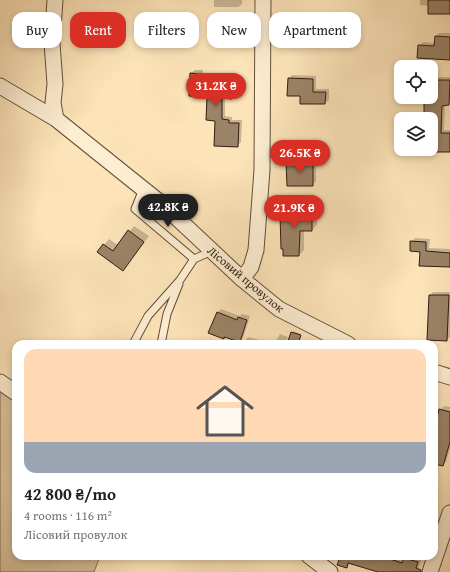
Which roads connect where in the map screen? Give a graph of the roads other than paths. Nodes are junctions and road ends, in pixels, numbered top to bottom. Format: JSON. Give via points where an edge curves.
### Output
{"nodes":[{"id":1,"x":55,"y":0,"type":"edge"},
{"id":2,"x":263,"y":0,"type":"edge"},
{"id":3,"x":0,"y":86,"type":"edge"},
{"id":4,"x":56,"y":119,"type":"junction"},
{"id":5,"x":143,"y":190,"type":"junction"},
{"id":6,"x":212,"y":251,"type":"junction"},
{"id":7,"x":194,"y":259,"type":"junction"},
{"id":8,"x":242,"y":279,"type":"junction"},
{"id":9,"x":180,"y":280,"type":"junction"},
{"id":10,"x":135,"y":340,"type":"edge"},
{"id":11,"x":162,"y":340,"type":"edge"},
{"id":12,"x":340,"y":340,"type":"edge"},
{"id":13,"x":438,"y":373,"type":"edge"},
{"id":14,"x":450,"y":377,"type":"edge"},
{"id":15,"x":0,"y":382,"type":"edge"},
{"id":16,"x":12,"y":390,"type":"edge"},
{"id":17,"x":450,"y":513,"type":"edge"},
{"id":18,"x":438,"y":548,"type":"edge"},
{"id":19,"x":314,"y":560,"type":"edge"},
{"id":20,"x":434,"y":560,"type":"edge"},
{"id":21,"x":330,"y":572,"type":"edge"},
{"id":22,"x":430,"y":572,"type":"edge"}],
"edges":[{"from":1,"to":4,"type":"street","via":[[52,43],[55,84],[53,103]]},
{"from":2,"to":8,"type":"street","via":[[262,170],[256,250],[251,267]]},
{"from":3,"to":4,"type":"street","name":"Лісовий провулок"},
{"from":4,"to":5,"type":"street","name":"Лісовий провулок"},
{"from":5,"to":6,"type":"street","name":"Лісовий провулок","via":[[162,204]]},
{"from":5,"to":7,"type":"lane","via":[[135,209]]},
{"from":6,"to":7,"type":"lane"},
{"from":6,"to":8,"type":"street","name":"Лісовий провулок"},
{"from":7,"to":9,"type":"lane"},
{"from":8,"to":12,"type":"street","name":"Лісовий провулок","via":[[279,309]]},
{"from":9,"to":10,"type":"lane","via":[[148,316]]},
{"from":9,"to":11,"type":"lane","via":[[167,314]]},
{"from":13,"to":14,"type":"street"},
{"from":15,"to":16,"type":"street"},
{"from":17,"to":18,"type":"street"},
{"from":19,"to":21,"type":"street"},
{"from":20,"to":22,"type":"street"}]}
